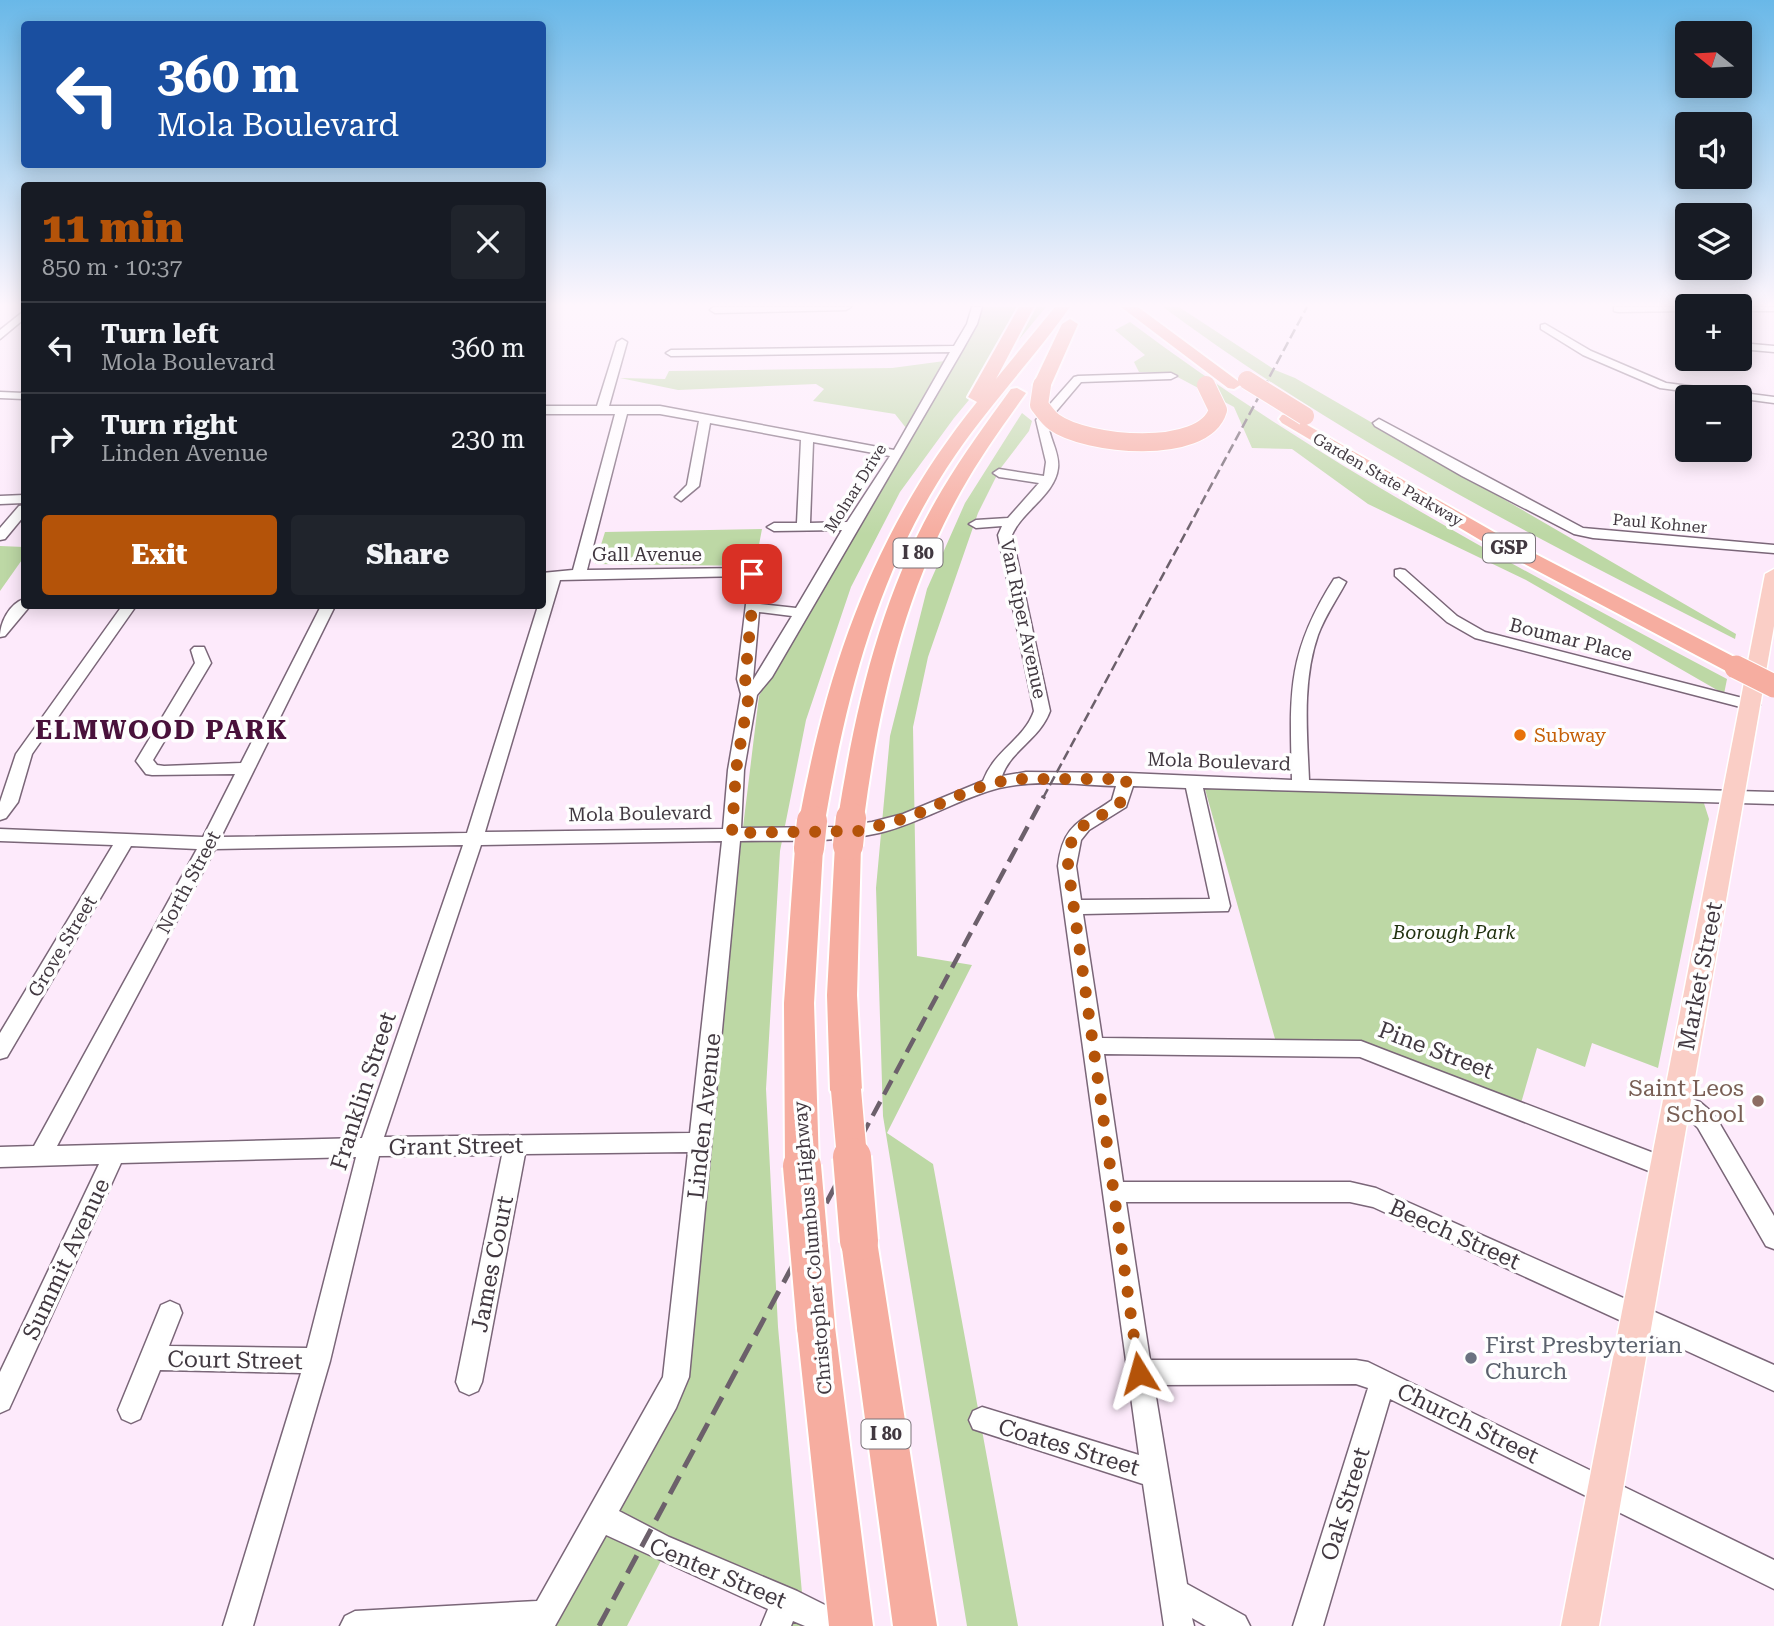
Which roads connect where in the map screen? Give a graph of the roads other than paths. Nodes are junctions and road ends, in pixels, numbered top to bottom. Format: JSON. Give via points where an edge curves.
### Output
{"nodes":[{"id":1,"x":609,"y":383,"type":"edge"},
{"id":2,"x":939,"y":383,"type":"edge"},
{"id":3,"x":983,"y":383,"type":"edge"},
{"id":4,"x":1008,"y":383,"type":"edge"},
{"id":5,"x":1022,"y":383,"type":"edge"},
{"id":6,"x":1043,"y":383,"type":"edge"},
{"id":7,"x":1072,"y":383,"type":"edge"},
{"id":8,"x":1204,"y":383,"type":"edge"},
{"id":9,"x":1242,"y":383,"type":"edge"},
{"id":10,"x":1657,"y":383,"type":"edge"},
{"id":11,"x":0,"y":395,"type":"edge"},
{"id":12,"x":21,"y":396,"type":"edge"},
{"id":13,"x":1774,"y":400,"type":"edge"},
{"id":14,"x":546,"y":410,"type":"edge"},
{"id":15,"x":601,"y":410,"type":"junction"},
{"id":16,"x":622,"y":410,"type":"junction"},
{"id":17,"x":705,"y":418,"type":"junction"},
{"id":18,"x":1379,"y":423,"type":"dead end"},
{"id":19,"x":964,"y":431,"type":"junction"},
{"id":20,"x":807,"y":437,"type":"junction"},
{"id":21,"x":898,"y":454,"type":"junction"},
{"id":22,"x":999,"y":473,"type":"dead end"},
{"id":23,"x":1047,"y":480,"type":"junction"},
{"id":24,"x":681,"y":497,"type":"dead end"},
{"id":25,"x":21,"y":499,"type":"edge"},
{"id":26,"x":0,"y":500,"type":"edge"},
{"id":27,"x":21,"y":512,"type":"edge"},
{"id":28,"x":1010,"y":522,"type":"junction"},
{"id":29,"x":976,"y":524,"type":"dead end"},
{"id":30,"x":850,"y":526,"type":"junction"},
{"id":31,"x":774,"y":527,"type":"dead end"},
{"id":32,"x":803,"y":527,"type":"junction"},
{"id":33,"x":0,"y":536,"type":"edge"},
{"id":34,"x":1774,"y":546,"type":"edge"},
{"id":35,"x":1400,"y":573,"type":"dead end"},
{"id":36,"x":579,"y":574,"type":"junction"},
{"id":37,"x":752,"y":574,"type":"joint"},
{"id":38,"x":1774,"y":574,"type":"edge"},
{"id":39,"x":548,"y":577,"type":"edge"},
{"id":40,"x":1339,"y":582,"type":"dead end"},
{"id":41,"x":21,"y":607,"type":"edge"},
{"id":42,"x":752,"y":607,"type":"junction"},
{"id":43,"x":127,"y":609,"type":"edge"},
{"id":44,"x":326,"y":609,"type":"edge"},
{"id":45,"x":539,"y":609,"type":"edge"},
{"id":46,"x":800,"y":613,"type":"junction"},
{"id":47,"x":0,"y":633,"type":"edge"},
{"id":48,"x":199,"y":650,"type":"dead end"},
{"id":49,"x":1768,"y":650,"type":"edge"},
{"id":50,"x":1736,"y":660,"type":"junction"},
{"id":51,"x":1774,"y":672,"type":"edge"},
{"id":52,"x":1774,"y":686,"type":"edge"},
{"id":53,"x":749,"y":694,"type":"junction"},
{"id":54,"x":1752,"y":705,"type":"junction"},
{"id":55,"x":246,"y":768,"type":"junction"},
{"id":56,"x":1127,"y":779,"type":"junction"},
{"id":57,"x":1193,"y":781,"type":"junction"},
{"id":58,"x":991,"y":783,"type":"junction"},
{"id":59,"x":1301,"y":784,"type":"junction"},
{"id":60,"x":1734,"y":797,"type":"junction"},
{"id":61,"x":1774,"y":798,"type":"edge"},
{"id":62,"x":0,"y":814,"type":"edge"},
{"id":63,"x":850,"y":832,"type":"joint"},
{"id":64,"x":732,"y":833,"type":"junction"},
{"id":65,"x":810,"y":834,"type":"joint"},
{"id":66,"x":0,"y":835,"type":"edge"},
{"id":67,"x":475,"y":837,"type":"junction"},
{"id":68,"x":125,"y":841,"type":"junction"},
{"id":69,"x":209,"y":843,"type":"junction"},
{"id":70,"x":1073,"y":907,"type":"junction"},
{"id":71,"x":1093,"y":1046,"type":"junction"},
{"id":72,"x":0,"y":1051,"type":"edge"},
{"id":73,"x":846,"y":1090,"type":"joint"},
{"id":74,"x":1675,"y":1101,"type":"junction"},
{"id":75,"x":702,"y":1142,"type":"junction"},
{"id":76,"x":515,"y":1146,"type":"junction"},
{"id":77,"x":370,"y":1147,"type":"junction"},
{"id":78,"x":41,"y":1155,"type":"junction"},
{"id":79,"x":114,"y":1155,"type":"junction"},
{"id":80,"x":0,"y":1157,"type":"edge"},
{"id":81,"x":1664,"y":1167,"type":"junction"},
{"id":82,"x":1114,"y":1192,"type":"junction"},
{"id":83,"x":1774,"y":1238,"type":"edge"},
{"id":84,"x":170,"y":1313,"type":"dead end"},
{"id":85,"x":1636,"y":1316,"type":"junction"},
{"id":86,"x":152,"y":1358,"type":"junction"},
{"id":87,"x":317,"y":1361,"type":"junction"},
{"id":88,"x":1139,"y":1373,"type":"junction"},
{"id":89,"x":1774,"y":1378,"type":"edge"},
{"id":90,"x":1383,"y":1381,"type":"junction"},
{"id":91,"x":469,"y":1382,"type":"dead end"},
{"id":92,"x":0,"y":1400,"type":"edge"},
{"id":93,"x":131,"y":1410,"type":"dead end"},
{"id":94,"x":982,"y":1420,"type":"dead end"},
{"id":95,"x":1155,"y":1474,"type":"junction"},
{"id":96,"x":1605,"y":1491,"type":"junction"},
{"id":97,"x":601,"y":1517,"type":"junction"},
{"id":98,"x":1774,"y":1575,"type":"edge"},
{"id":99,"x":1175,"y":1593,"type":"junction"},
{"id":100,"x":781,"y":1614,"type":"edge"},
{"id":101,"x":846,"y":1619,"type":"edge"},
{"id":102,"x":542,"y":1621,"type":"edge"},
{"id":103,"x":238,"y":1626,"type":"edge"},
{"id":104,"x":355,"y":1626,"type":"edge"},
{"id":105,"x":915,"y":1626,"type":"edge"},
{"id":106,"x":1179,"y":1626,"type":"edge"},
{"id":107,"x":1235,"y":1626,"type":"edge"},
{"id":108,"x":1308,"y":1626,"type":"edge"},
{"id":109,"x":1580,"y":1626,"type":"edge"}],
"edges":[{"from":1,"to":15,"type":"street"},
{"from":2,"to":21,"type":"street","name":"Molnar Drive"},
{"from":3,"to":19,"type":"highway"},
{"from":4,"to":19,"type":"highway","name":"Christopher Columbus Highway","number":"I 80"},
{"from":5,"to":63,"type":"highway","number":"I 80","via":[[969,458],[918,553],[880,662]]},
{"from":6,"to":8,"type":"highway","bridge":true,"via":[[1037,403],[1062,426],[1097,438],[1142,443],[1185,437],[1211,423],[1217,405]]},
{"from":7,"to":23,"type":"street","via":[[1042,420],[1052,468]]},
{"from":9,"to":50,"type":"highway","name":"Garden State Parkway","number":"GSP","via":[[1473,528]]},
{"from":10,"to":13,"type":"street"},
{"from":11,"to":12,"type":"street"},
{"from":14,"to":15,"type":"street"},
{"from":15,"to":16,"type":"street"},
{"from":16,"to":17,"type":"street","via":[[660,410]]},
{"from":16,"to":36,"type":"street"},
{"from":17,"to":20,"type":"street"},
{"from":17,"to":24,"type":"street","via":[[693,486]]},
{"from":18,"to":34,"type":"street","name":"Paul Kohner","via":[[1565,526],[1593,534]]},
{"from":19,"to":65,"type":"highway","name":"Christopher Columbus Highway","number":"I 80","via":[[912,509],[866,606],[836,701]]},
{"from":20,"to":21,"type":"street"},
{"from":20,"to":32,"type":"street"},
{"from":21,"to":30,"type":"street","name":"Molnar Drive"},
{"from":22,"to":23,"type":"street"},
{"from":23,"to":28,"type":"street","name":"Van Riper Avenue"},
{"from":25,"to":26,"type":"street"},
{"from":27,"to":33,"type":"street"},
{"from":28,"to":29,"type":"street"},
{"from":28,"to":58,"type":"street","name":"Van Riper Avenue","via":[[1004,535],[1006,549],[1042,711],[1034,730],[998,761]]},
{"from":30,"to":32,"type":"street"},
{"from":30,"to":46,"type":"street","name":"Molnar Drive"},
{"from":31,"to":32,"type":"street"},
{"from":35,"to":54,"type":"street","name":"Boumar Place","via":[[1452,619],[1480,635]]},
{"from":36,"to":37,"type":"street","name":"Gall Avenue"},
{"from":36,"to":39,"type":"street","name":"Gall Avenue"},
{"from":37,"to":42,"type":"street","name":"Linden Avenue"},
{"from":38,"to":49,"type":"main road","name":"Market Street"},
{"from":40,"to":59,"type":"street","via":[[1311,633],[1303,661]]},
{"from":41,"to":47,"type":"street"},
{"from":42,"to":46,"type":"street"},
{"from":42,"to":53,"type":"street","name":"Linden Avenue","via":[[745,679]]},
{"from":43,"to":62,"type":"street","via":[[24,754],[9,802]]},
{"from":44,"to":55,"type":"street","name":"North Street"},
{"from":45,"to":67,"type":"street","name":"Franklin Street"},
{"from":46,"to":53,"type":"street","name":"Molnar Drive","via":[[764,677]]},
{"from":48,"to":55,"type":"street","via":[[203,663],[145,761],[152,770],[164,771]]},
{"from":49,"to":54,"type":"main road","name":"Market Street"},
{"from":50,"to":51,"type":"highway","name":"Garden State Parkway","number":"GSP"},
{"from":50,"to":52,"type":"highway","name":"Garden State Parkway","number":"GSP","bridge":true},
{"from":53,"to":64,"type":"street","name":"Linden Avenue","via":[[736,770]]},
{"from":54,"to":60,"type":"main road","name":"Market Street"},
{"from":55,"to":69,"type":"street","name":"North Street"},
{"from":56,"to":57,"type":"street","name":"Mola Boulevard"},
{"from":56,"to":58,"type":"street","name":"Mola Boulevard","via":[[1026,778]]},
{"from":56,"to":70,"type":"street","via":[[1120,803],[1079,828],[1071,839],[1068,866]]},
{"from":57,"to":59,"type":"street","name":"Mola Boulevard"},
{"from":57,"to":70,"type":"street","via":[[1221,906]]},
{"from":58,"to":64,"type":"street","name":"Mola Boulevard","via":[[910,817],[859,831]]},
{"from":59,"to":60,"type":"street","name":"Mola Boulevard"},
{"from":60,"to":61,"type":"street","name":"Mola Boulevard"},
{"from":60,"to":74,"type":"main road","name":"Market Street"},
{"from":63,"to":73,"type":"highway","number":"I 80","via":[[842,995]]},
{"from":64,"to":67,"type":"street","name":"Mola Boulevard"},
{"from":64,"to":75,"type":"street","name":"Linden Avenue"},
{"from":65,"to":101,"type":"highway","name":"Christopher Columbus Highway","number":"I 80","bridge":true,"via":[[799,1003],[802,1166]]},
{"from":66,"to":68,"type":"street","name":"Mola Boulevard"},
{"from":67,"to":69,"type":"street","name":"Mola Boulevard"},
{"from":67,"to":77,"type":"street","name":"Franklin Street"},
{"from":68,"to":69,"type":"street","name":"Mola Boulevard"},
{"from":68,"to":72,"type":"street","name":"Grove Street"},
{"from":69,"to":78,"type":"street","name":"North Street"},
{"from":70,"to":71,"type":"street"},
{"from":71,"to":81,"type":"street","name":"Pine Street","via":[[1361,1049]]},
{"from":71,"to":82,"type":"street"},
{"from":73,"to":105,"type":"highway","number":"I 80","bridge":true,"via":[[859,1241]]},
{"from":74,"to":81,"type":"main road","name":"Market Street"},
{"from":74,"to":83,"type":"street","via":[[1706,1121]]},
{"from":75,"to":76,"type":"street","name":"Grant Street"},
{"from":75,"to":97,"type":"street","name":"Linden Avenue","via":[[676,1377]]},
{"from":76,"to":77,"type":"street","name":"Grant Street"},
{"from":76,"to":91,"type":"street","name":"James Court"},
{"from":77,"to":79,"type":"street","name":"Grant Street"},
{"from":77,"to":87,"type":"street","name":"Franklin Street"},
{"from":78,"to":79,"type":"street","name":"Grant Street"},
{"from":78,"to":80,"type":"street","name":"Grant Street"},
{"from":79,"to":92,"type":"street","name":"Summit Avenue"},
{"from":81,"to":85,"type":"main road","name":"Market Street"},
{"from":82,"to":85,"type":"street","name":"Beech Street","via":[[1350,1192],[1376,1198]]},
{"from":82,"to":88,"type":"street"},
{"from":84,"to":86,"type":"street"},
{"from":85,"to":89,"type":"street","name":"Beech Street"},
{"from":85,"to":96,"type":"main road","name":"Market Street"},
{"from":86,"to":87,"type":"street","name":"Court Street"},
{"from":86,"to":93,"type":"street"},
{"from":87,"to":103,"type":"street","name":"Franklin Street"},
{"from":88,"to":90,"type":"street","name":"Church Street","via":[[1356,1372]]},
{"from":88,"to":95,"type":"street"},
{"from":90,"to":96,"type":"street","name":"Church Street"},
{"from":90,"to":108,"type":"street","name":"Oak Street"},
{"from":94,"to":95,"type":"street","name":"Coates Street"},
{"from":95,"to":99,"type":"street"},
{"from":96,"to":98,"type":"street","name":"Church Street"},
{"from":96,"to":109,"type":"main road","name":"Market Street"},
{"from":97,"to":100,"type":"street","name":"Center Street"},
{"from":97,"to":102,"type":"street","name":"Linden Avenue"},
{"from":99,"to":106,"type":"street"},
{"from":99,"to":107,"type":"street"},
{"from":100,"to":101,"type":"street","name":"Center Street"},
{"from":102,"to":104,"type":"street"}]}
